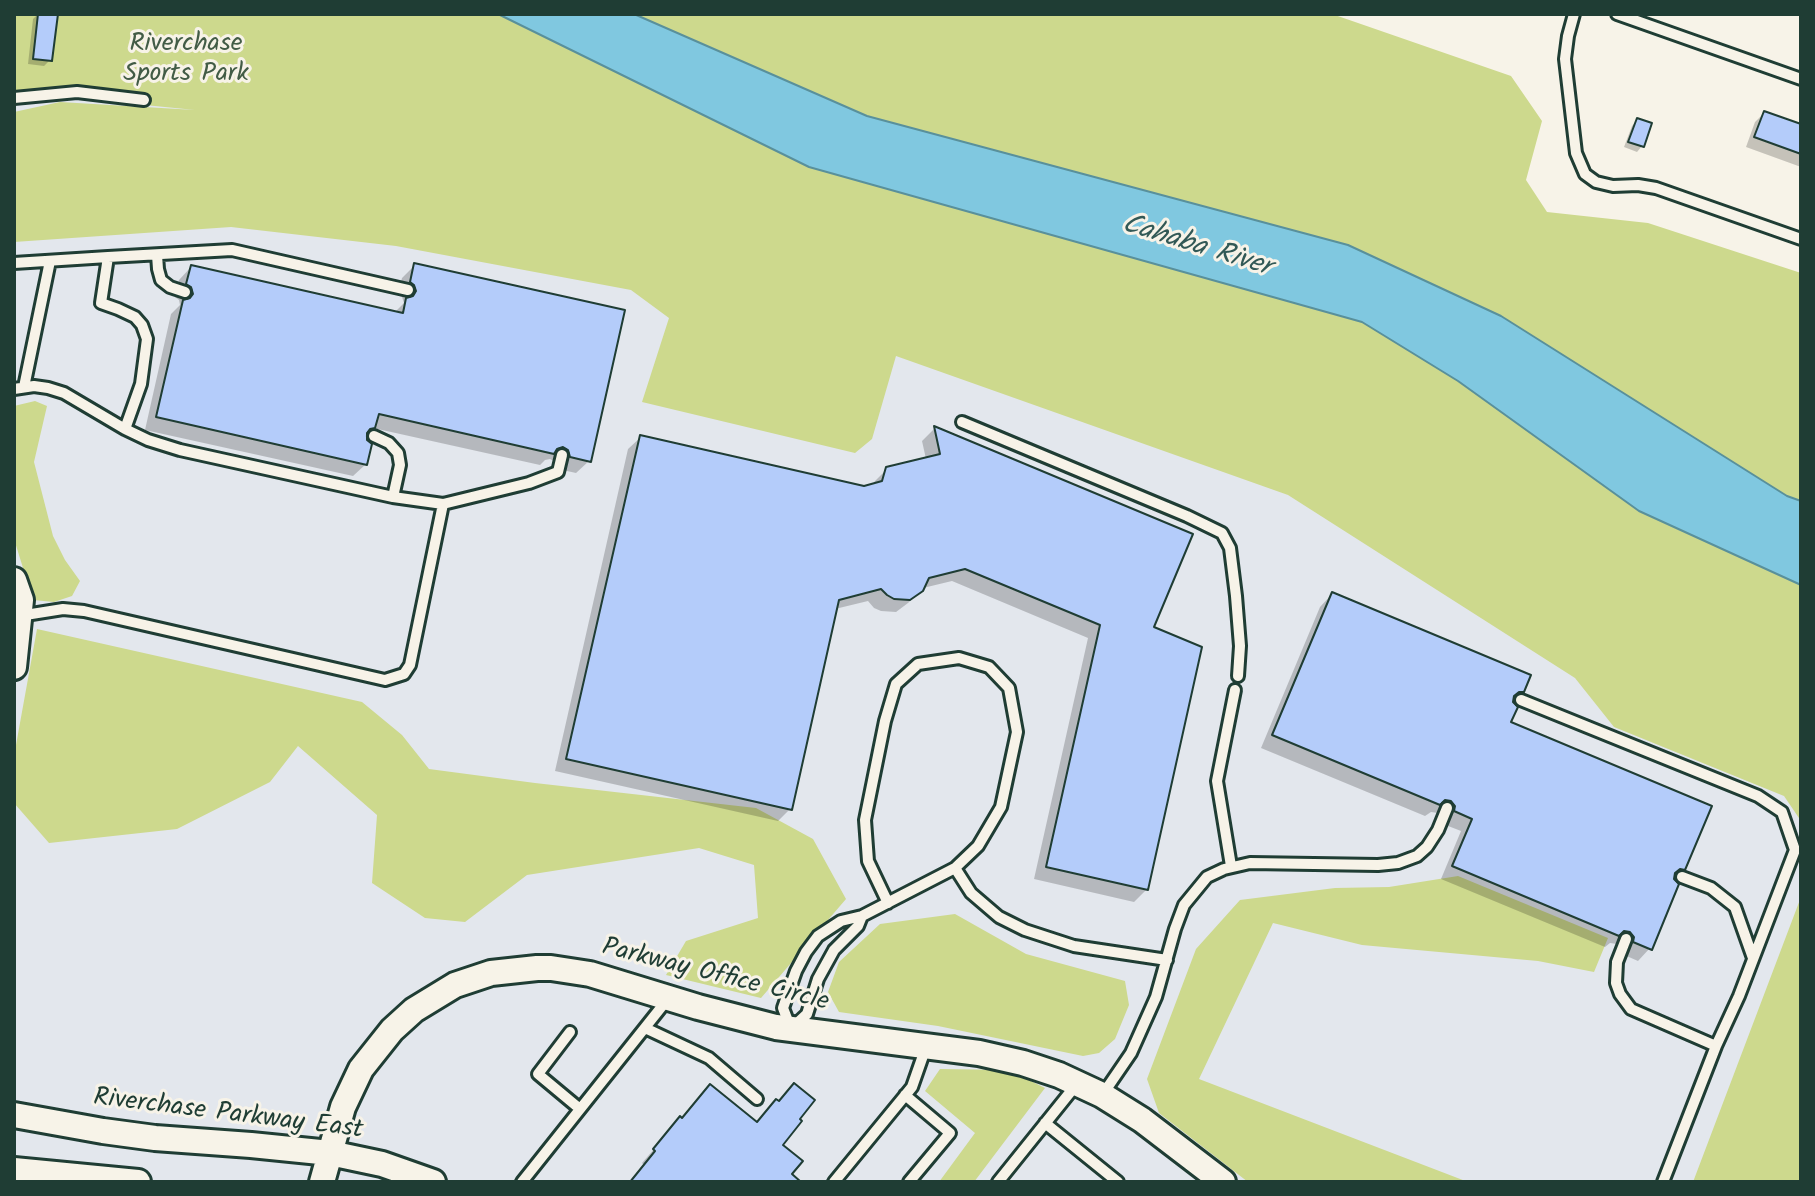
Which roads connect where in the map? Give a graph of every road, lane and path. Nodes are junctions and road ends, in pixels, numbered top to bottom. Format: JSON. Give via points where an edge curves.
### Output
{"nodes":[{"id":1,"x":1574,"y":14,"type":"edge"},
{"id":2,"x":1617,"y":14,"type":"edge"},
{"id":3,"x":1639,"y":17,"type":"edge"},
{"id":4,"x":1801,"y":79,"type":"edge"},
{"id":5,"x":14,"y":98,"type":"edge"},
{"id":6,"x":144,"y":100,"type":"dead end"},
{"id":7,"x":1801,"y":239,"type":"edge"},
{"id":8,"x":157,"y":255,"type":"junction"},
{"id":9,"x":108,"y":257,"type":"junction"},
{"id":10,"x":50,"y":261,"type":"junction"},
{"id":11,"x":14,"y":263,"type":"edge"},
{"id":12,"x":408,"y":290,"type":"dead end"},
{"id":13,"x":185,"y":292,"type":"dead end"},
{"id":14,"x":19,"y":388,"type":"edge"},
{"id":15,"x":962,"y":422,"type":"dead end"},
{"id":16,"x":125,"y":429,"type":"junction"},
{"id":17,"x":374,"y":436,"type":"dead end"},
{"id":18,"x":562,"y":455,"type":"dead end"},
{"id":19,"x":393,"y":497,"type":"junction"},
{"id":20,"x":443,"y":504,"type":"junction"},
{"id":21,"x":14,"y":580,"type":"edge"},
{"id":22,"x":19,"y":616,"type":"junction"},
{"id":23,"x":14,"y":667,"type":"edge"},
{"id":24,"x":1238,"y":676,"type":"dead end"},
{"id":25,"x":1235,"y":690,"type":"dead end"},
{"id":26,"x":1521,"y":700,"type":"dead end"},
{"id":27,"x":1447,"y":808,"type":"dead end"},
{"id":28,"x":1231,"y":866,"type":"junction"},
{"id":29,"x":955,"y":868,"type":"junction"},
{"id":30,"x":1682,"y":877,"type":"dead end"},
{"id":31,"x":888,"y":903,"type":"junction"},
{"id":32,"x":862,"y":916,"type":"junction"},
{"id":33,"x":1626,"y":939,"type":"dead end"},
{"id":34,"x":1753,"y":958,"type":"junction"},
{"id":35,"x":1167,"y":960,"type":"junction"},
{"id":36,"x":668,"y":998,"type":"junction"},
{"id":37,"x":645,"y":1028,"type":"junction"},
{"id":38,"x":791,"y":1029,"type":"junction"},
{"id":39,"x":570,"y":1032,"type":"dead end"},
{"id":40,"x":1716,"y":1046,"type":"junction"},
{"id":41,"x":926,"y":1047,"type":"junction"},
{"id":42,"x":1077,"y":1084,"type":"junction"},
{"id":43,"x":905,"y":1095,"type":"junction"},
{"id":44,"x":1102,"y":1095,"type":"junction"},
{"id":45,"x":757,"y":1099,"type":"dead end"},
{"id":46,"x":580,"y":1109,"type":"junction"},
{"id":47,"x":14,"y":1115,"type":"edge"},
{"id":48,"x":1045,"y":1123,"type":"junction"},
{"id":49,"x":330,"y":1153,"type":"junction"},
{"id":50,"x":14,"y":1170,"type":"edge"},
{"id":51,"x":138,"y":1182,"type":"edge"},
{"id":52,"x":322,"y":1182,"type":"edge"},
{"id":53,"x":433,"y":1182,"type":"edge"},
{"id":54,"x":522,"y":1182,"type":"edge"},
{"id":55,"x":834,"y":1182,"type":"edge"},
{"id":56,"x":909,"y":1182,"type":"edge"},
{"id":57,"x":998,"y":1182,"type":"edge"},
{"id":58,"x":1118,"y":1182,"type":"edge"},
{"id":59,"x":1223,"y":1182,"type":"edge"},
{"id":60,"x":1663,"y":1182,"type":"edge"}],
"edges":[{"from":1,"to":7,"type":"lane","via":[[1565,59],[1576,153],[1585,174],[1613,186],[1656,188]]},
{"from":2,"to":3,"type":"lane"},
{"from":3,"to":4,"type":"lane"},
{"from":5,"to":6,"type":"lane","via":[[77,92]]},
{"from":8,"to":9,"type":"lane"},
{"from":8,"to":12,"type":"lane","via":[[232,250]]},
{"from":8,"to":13,"type":"lane","via":[[161,280]]},
{"from":9,"to":10,"type":"lane"},
{"from":9,"to":16,"type":"lane","via":[[101,303],[135,317],[147,339],[141,384]]},
{"from":10,"to":11,"type":"lane"},
{"from":10,"to":14,"type":"lane"},
{"from":14,"to":16,"type":"lane","via":[[64,393]]},
{"from":15,"to":24,"type":"lane","via":[[1222,533],[1230,548],[1236,596]]},
{"from":16,"to":19,"type":"lane","via":[[180,450]]},
{"from":17,"to":19,"type":"lane","via":[[398,453]]},
{"from":18,"to":20,"type":"lane","via":[[558,472]]},
{"from":19,"to":20,"type":"lane"},
{"from":20,"to":22,"type":"lane","via":[[410,665],[404,674],[385,680],[84,611]]},
{"from":21,"to":22,"type":"street","via":[[21,600]]},
{"from":22,"to":23,"type":"street"},
{"from":25,"to":28,"type":"lane","via":[[1217,781]]},
{"from":26,"to":34,"type":"lane","via":[[1758,796],[1782,812],[1795,850]]},
{"from":27,"to":28,"type":"lane","via":[[1427,847],[1398,863]]},
{"from":28,"to":35,"type":"lane","via":[[1207,877],[1184,905]]},
{"from":29,"to":31,"type":"lane"},
{"from":29,"to":31,"type":"lane","via":[[978,846],[1001,807],[1017,732],[1009,688],[989,667],[959,658],[918,664],[896,684],[885,721],[865,820],[868,861]]},
{"from":29,"to":35,"type":"lane","via":[[971,893],[1025,930],[1074,946]]},
{"from":30,"to":34,"type":"lane","via":[[1711,888],[1735,907]]},
{"from":31,"to":32,"type":"lane"},
{"from":32,"to":38,"type":"lane","via":[[834,950],[807,1014]]},
{"from":32,"to":38,"type":"lane","via":[[841,921],[818,936],[806,952],[783,1008]]},
{"from":33,"to":40,"type":"lane","via":[[1616,983],[1631,1009]]},
{"from":34,"to":40,"type":"lane"},
{"from":35,"to":44,"type":"lane","via":[[1131,1053]]},
{"from":36,"to":37,"type":"lane"},
{"from":36,"to":38,"type":"street","name":"Parkway Office Circle"},
{"from":36,"to":49,"type":"street","name":"Parkway Office Circle","via":[[551,968],[507,970],[455,985],[414,1010],[361,1069]]},
{"from":37,"to":45,"type":"lane","via":[[709,1058]]},
{"from":37,"to":46,"type":"lane"},
{"from":38,"to":41,"type":"street","name":"Parkway Office Circle"},
{"from":39,"to":46,"type":"lane","via":[[538,1074]]},
{"from":40,"to":60,"type":"lane"},
{"from":41,"to":42,"type":"street","name":"Parkway Office Circle","via":[[1023,1063]]},
{"from":41,"to":43,"type":"lane"},
{"from":42,"to":44,"type":"street","name":"Parkway Office Circle"},
{"from":42,"to":48,"type":"lane"},
{"from":43,"to":55,"type":"lane"},
{"from":43,"to":56,"type":"lane","via":[[950,1133]]},
{"from":44,"to":59,"type":"street","name":"Parkway Office Circle"},
{"from":46,"to":54,"type":"lane"},
{"from":47,"to":49,"type":"street","name":"Riverchase Parkway East","via":[[155,1138]]},
{"from":48,"to":57,"type":"lane"},
{"from":48,"to":58,"type":"lane"},
{"from":49,"to":52,"type":"street","name":"Parkway Office Circle"},
{"from":49,"to":53,"type":"street","name":"Riverchase Parkway East"},
{"from":50,"to":51,"type":"street"}]}
